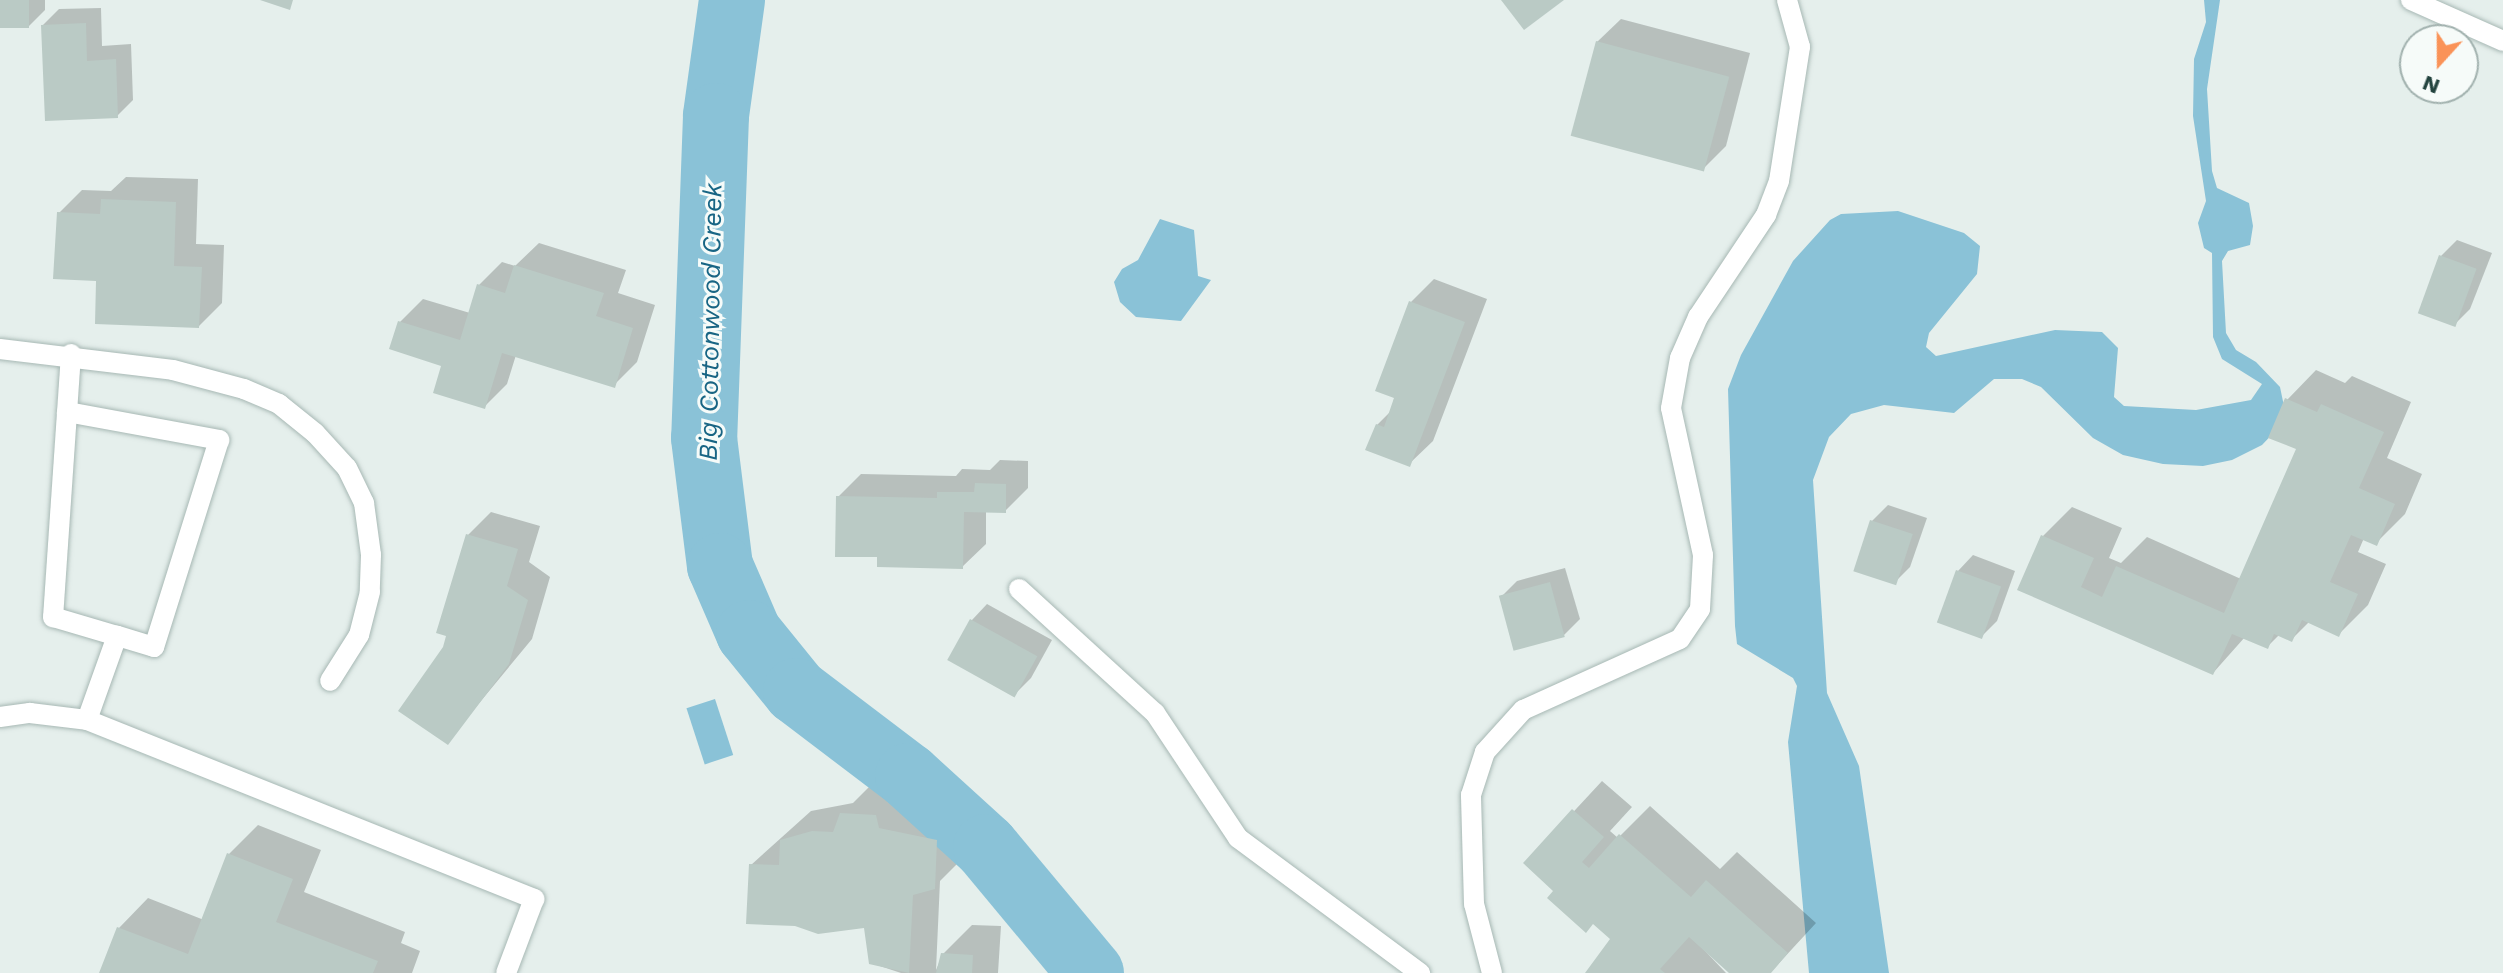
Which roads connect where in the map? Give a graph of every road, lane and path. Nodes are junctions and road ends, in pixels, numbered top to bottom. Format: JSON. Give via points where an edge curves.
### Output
{"nodes":[{"id":1,"x":1787,"y":0,"type":"edge"},
{"id":2,"x":2411,"y":0,"type":"edge"},
{"id":3,"x":2503,"y":41,"type":"edge"},
{"id":4,"x":0,"y":349,"type":"edge"},
{"id":5,"x":71,"y":354,"type":"junction"},
{"id":6,"x":67,"y":412,"type":"junction"},
{"id":7,"x":1019,"y":589,"type":"dead end"},
{"id":8,"x":117,"y":636,"type":"junction"},
{"id":9,"x":330,"y":681,"type":"dead end"},
{"id":10,"x":0,"y":717,"type":"edge"},
{"id":11,"x":87,"y":720,"type":"junction"},
{"id":12,"x":506,"y":973,"type":"edge"},
{"id":13,"x":1420,"y":973,"type":"edge"},
{"id":14,"x":1492,"y":973,"type":"edge"}],
"edges":[{"from":1,"to":14,"type":"lane","via":[[1800,47],[1779,181],[1766,215],[1698,317],[1680,358],[1671,408],[1703,555],[1700,609],[1680,639],[1523,710],[1485,752],[1471,795],[1474,888]]},
{"from":2,"to":3,"type":"lane"},
{"from":4,"to":5,"type":"lane"},
{"from":5,"to":6,"type":"lane"},
{"from":5,"to":9,"type":"lane","via":[[173,370],[244,389],[279,404],[347,468],[364,503],[370,592],[359,635]]},
{"from":6,"to":8,"type":"lane","via":[[53,617]]},
{"from":6,"to":8,"type":"lane","via":[[219,440],[154,647]]},
{"from":7,"to":13,"type":"lane","via":[[1155,713],[1238,838]]},
{"from":8,"to":11,"type":"lane"},
{"from":10,"to":11,"type":"lane","via":[[30,713]]},
{"from":11,"to":12,"type":"lane","via":[[534,899]]}]}
